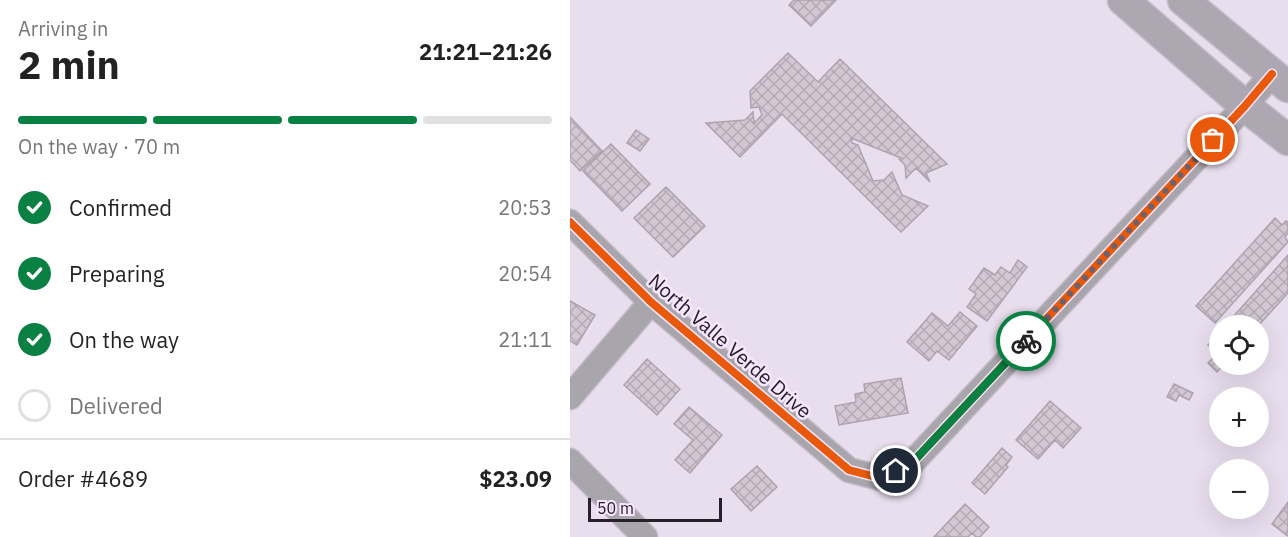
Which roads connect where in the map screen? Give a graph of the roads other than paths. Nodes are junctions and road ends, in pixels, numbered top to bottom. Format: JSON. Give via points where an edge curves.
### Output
{"nodes":[{"id":1,"x":1122,"y":0,"type":"edge"},
{"id":2,"x":1183,"y":0,"type":"edge"},
{"id":3,"x":1280,"y":80,"type":"edge"},
{"id":4,"x":1245,"y":106,"type":"junction"},
{"id":5,"x":1288,"y":140,"type":"edge"},
{"id":6,"x":570,"y":222,"type":"edge"},
{"id":7,"x":651,"y":302,"type":"junction"},
{"id":8,"x":570,"y":398,"type":"edge"},
{"id":9,"x":570,"y":460,"type":"edge"},
{"id":10,"x":645,"y":537,"type":"edge"}],
"edges":[{"from":1,"to":4,"type":"main road"},
{"from":2,"to":3,"type":"main road"},
{"from":3,"to":4,"type":"street"},
{"from":4,"to":5,"type":"main road"},
{"from":4,"to":7,"type":"street","name":"North Valle Verde Drive","via":[[912,463],[880,478],[849,470]]},
{"from":6,"to":7,"type":"street","name":"North Valle Verde Drive"},
{"from":7,"to":8,"type":"street"},
{"from":9,"to":10,"type":"street"}]}
